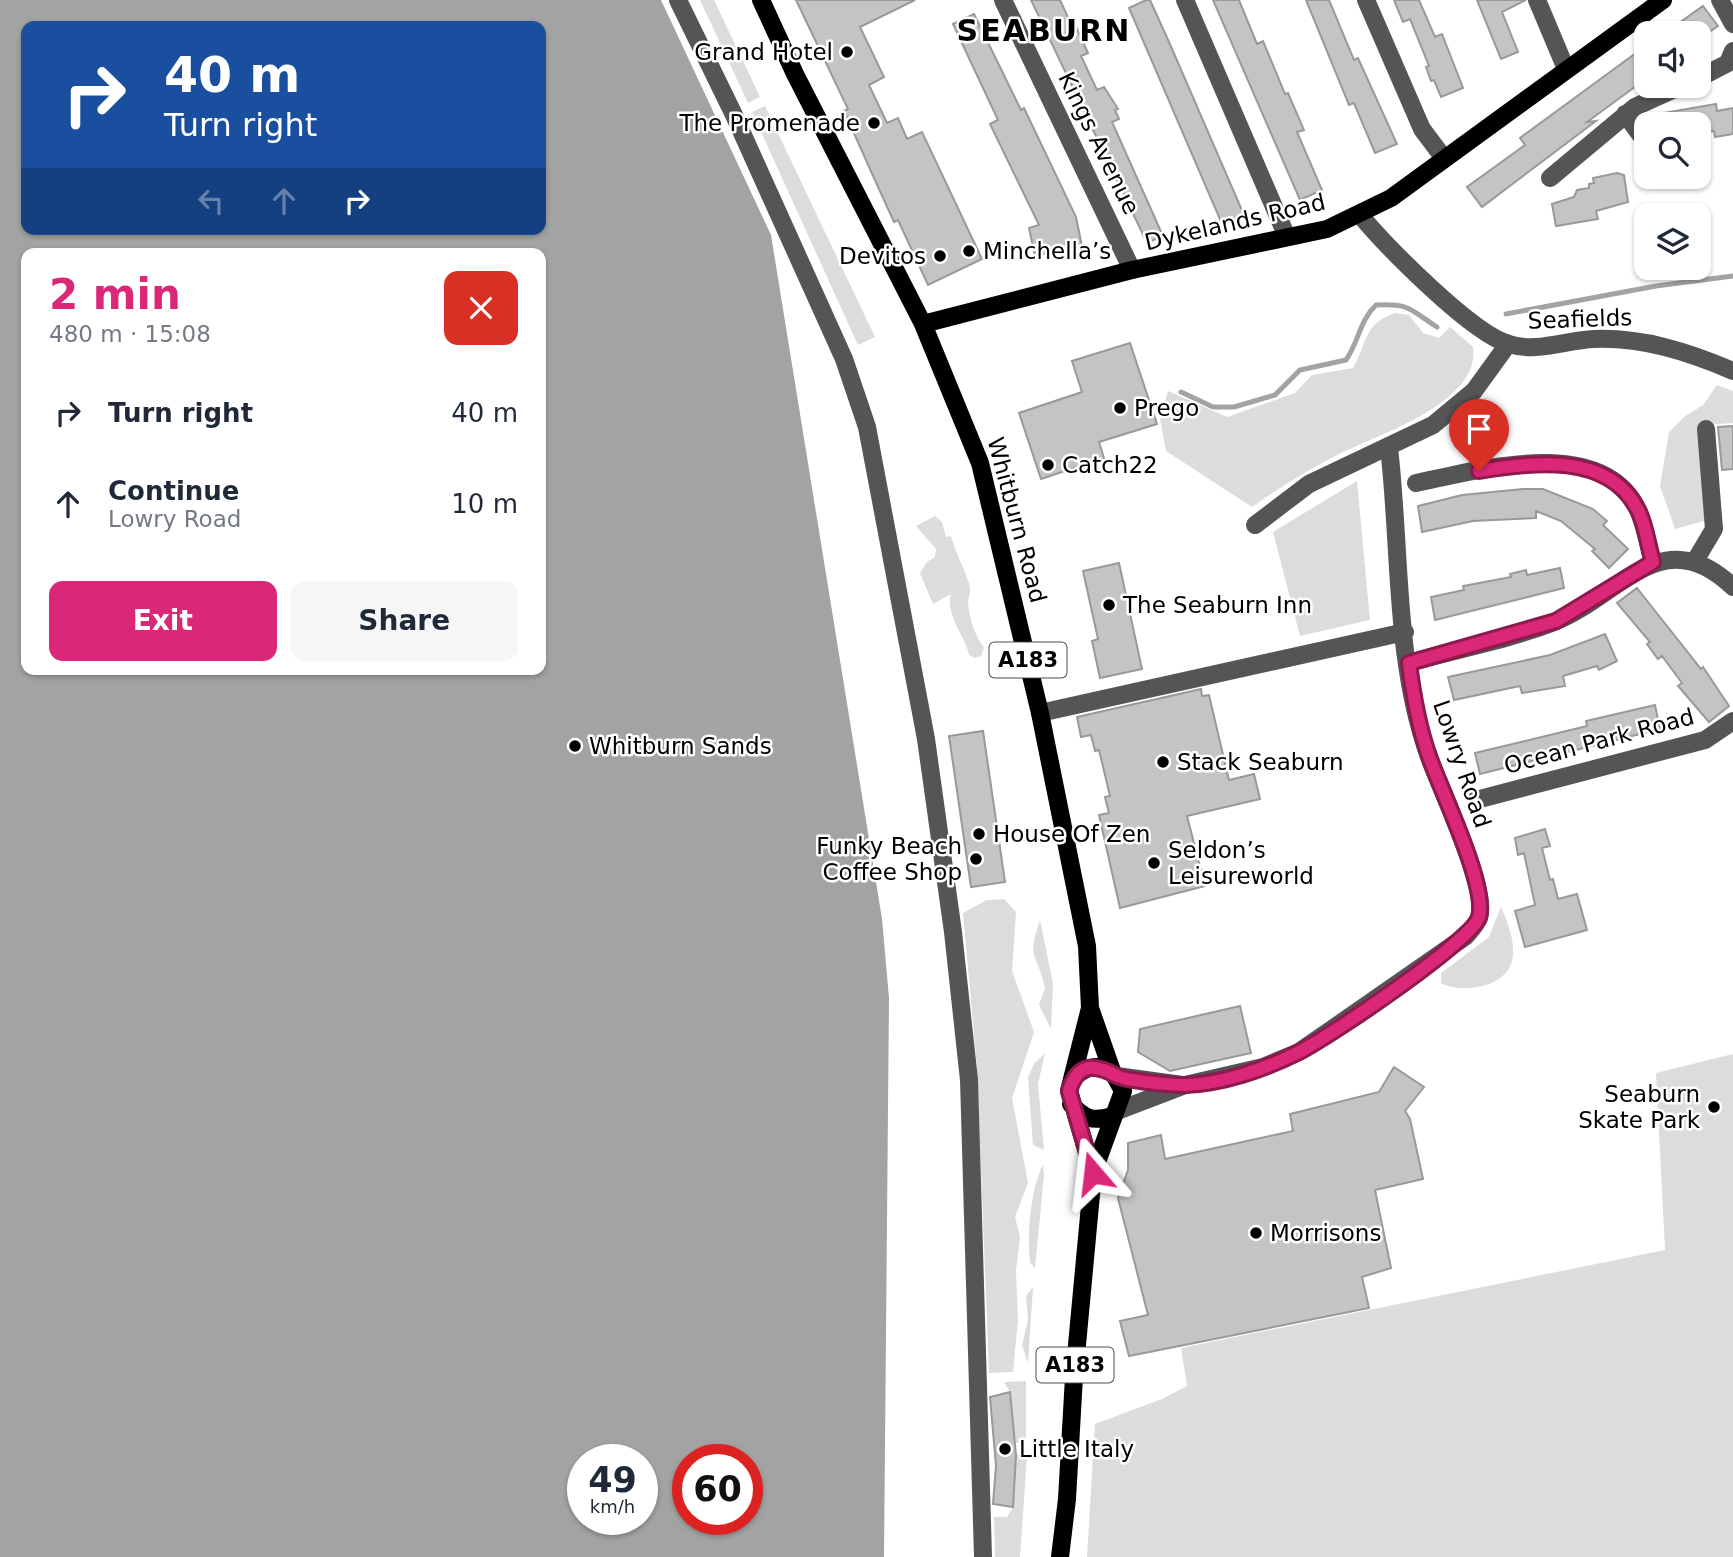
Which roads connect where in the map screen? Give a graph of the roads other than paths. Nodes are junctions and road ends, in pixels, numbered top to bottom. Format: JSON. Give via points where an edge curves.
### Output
{"nodes":[{"id":1,"x":678,"y":0,"type":"edge"},
{"id":2,"x":761,"y":0,"type":"edge"},
{"id":3,"x":1003,"y":0,"type":"edge"},
{"id":4,"x":1185,"y":0,"type":"edge"},
{"id":5,"x":1366,"y":0,"type":"edge"},
{"id":6,"x":1537,"y":0,"type":"edge"},
{"id":7,"x":1663,"y":0,"type":"edge"},
{"id":8,"x":1720,"y":0,"type":"edge"},
{"id":9,"x":1733,"y":24,"type":"edge"},
{"id":10,"x":1733,"y":51,"type":"edge"},
{"id":11,"x":1566,"y":68,"type":"junction"},
{"id":12,"x":1711,"y":72,"type":"edge"},
{"id":13,"x":1657,"y":98,"type":"edge"},
{"id":14,"x":1625,"y":114,"type":"junction"},
{"id":15,"x":1634,"y":126,"type":"edge"},
{"id":16,"x":1443,"y":157,"type":"junction"},
{"id":17,"x":1550,"y":178,"type":"dead end"},
{"id":18,"x":1360,"y":215,"type":"junction"},
{"id":19,"x":1287,"y":237,"type":"junction"},
{"id":20,"x":1132,"y":270,"type":"junction"},
{"id":21,"x":923,"y":324,"type":"junction"},
{"id":22,"x":1508,"y":344,"type":"junction"},
{"id":23,"x":1733,"y":371,"type":"edge"},
{"id":24,"x":1706,"y":429,"type":"dead end"},
{"id":25,"x":1390,"y":448,"type":"junction"},
{"id":26,"x":1416,"y":483,"type":"dead end"},
{"id":27,"x":1255,"y":525,"type":"dead end"},
{"id":28,"x":1695,"y":561,"type":"junction"},
{"id":29,"x":1653,"y":562,"type":"junction"},
{"id":30,"x":1733,"y":587,"type":"edge"},
{"id":31,"x":1405,"y":632,"type":"junction"},
{"id":32,"x":1409,"y":663,"type":"junction"},
{"id":33,"x":1040,"y":713,"type":"junction"},
{"id":34,"x":1733,"y":721,"type":"edge"},
{"id":35,"x":1476,"y":800,"type":"dead end"},
{"id":36,"x":1090,"y":1008,"type":"junction"},
{"id":37,"x":1115,"y":1074,"type":"junction"},
{"id":38,"x":1072,"y":1080,"type":"junction"},
{"id":39,"x":1185,"y":1085,"type":"junction"},
{"id":40,"x":1071,"y":1104,"type":"junction"},
{"id":41,"x":1115,"y":1113,"type":"junction"},
{"id":42,"x":1093,"y":1173,"type":"junction"},
{"id":43,"x":983,"y":1557,"type":"edge"},
{"id":44,"x":1060,"y":1557,"type":"edge"}],
"edges":[{"from":1,"to":43,"type":"street","via":[[844,359],[867,427],[926,739],[969,1080]]},
{"from":2,"to":21,"type":"main road","name":"Whitburn Road","number":"A183"},
{"from":3,"to":20,"type":"street","name":"Kings Avenue"},
{"from":4,"to":19,"type":"street"},
{"from":5,"to":16,"type":"street","via":[[1422,128]]},
{"from":6,"to":11,"type":"street"},
{"from":7,"to":11,"type":"main road","name":"Dykelands Road"},
{"from":8,"to":9,"type":"street"},
{"from":10,"to":12,"type":"street","via":[[1728,63]]},
{"from":11,"to":16,"type":"main road","name":"Dykelands Road"},
{"from":13,"to":14,"type":"street"},
{"from":14,"to":15,"type":"street"},
{"from":14,"to":17,"type":"street"},
{"from":16,"to":18,"type":"main road","name":"Dykelands Road","via":[[1391,198]]},
{"from":18,"to":19,"type":"main road","name":"Dykelands Road","via":[[1327,229]]},
{"from":18,"to":22,"type":"street","via":[[1415,273]]},
{"from":19,"to":20,"type":"main road","name":"Dykelands Road"},
{"from":20,"to":21,"type":"main road","name":"Dykelands Road"},
{"from":21,"to":33,"type":"main road","name":"Whitburn Road","number":"A183","via":[[980,463]]},
{"from":22,"to":23,"type":"street","name":"Seafields","via":[[1539,347],[1593,339],[1643,341]]},
{"from":22,"to":25,"type":"street","via":[[1474,391],[1433,425]]},
{"from":24,"to":28,"type":"street","via":[[1714,529]]},
{"from":25,"to":27,"type":"street","via":[[1309,484]]},
{"from":25,"to":31,"type":"street","name":"Lowry Road"},
{"from":26,"to":29,"type":"street","via":[[1518,464],[1573,464],[1616,483],[1638,510]]},
{"from":28,"to":29,"type":"street"},
{"from":28,"to":30,"type":"street","via":[[1716,570]]},
{"from":29,"to":32,"type":"street","via":[[1556,621]]},
{"from":31,"to":32,"type":"street","name":"Lowry Road"},
{"from":31,"to":33,"type":"street"},
{"from":32,"to":39,"type":"street","name":"Lowry Road","via":[[1417,717],[1462,836],[1480,903],[1479,918],[1466,936],[1299,1052],[1263,1067]]},
{"from":33,"to":36,"type":"main road","name":"Whitburn Road","number":"A183","via":[[1087,946]]},
{"from":34,"to":35,"type":"street","name":"Ocean Park Road","via":[[1705,740]]},
{"from":36,"to":37,"type":"main road","number":"A183"},
{"from":36,"to":38,"type":"main road","number":"A183"},
{"from":37,"to":38,"type":"main road","via":[[1091,1067]]},
{"from":37,"to":39,"type":"street","name":"Lowry Road"},
{"from":37,"to":41,"type":"main road","number":"A183","via":[[1123,1091]]},
{"from":38,"to":40,"type":"main road","number":"A183"},
{"from":39,"to":41,"type":"street","name":"Lowry Road"},
{"from":40,"to":41,"type":"main road","via":[[1082,1117],[1097,1121]]},
{"from":40,"to":42,"type":"main road","number":"A183"},
{"from":41,"to":42,"type":"main road","number":"A183"},
{"from":42,"to":44,"type":"main road","number":"A183"}]}
